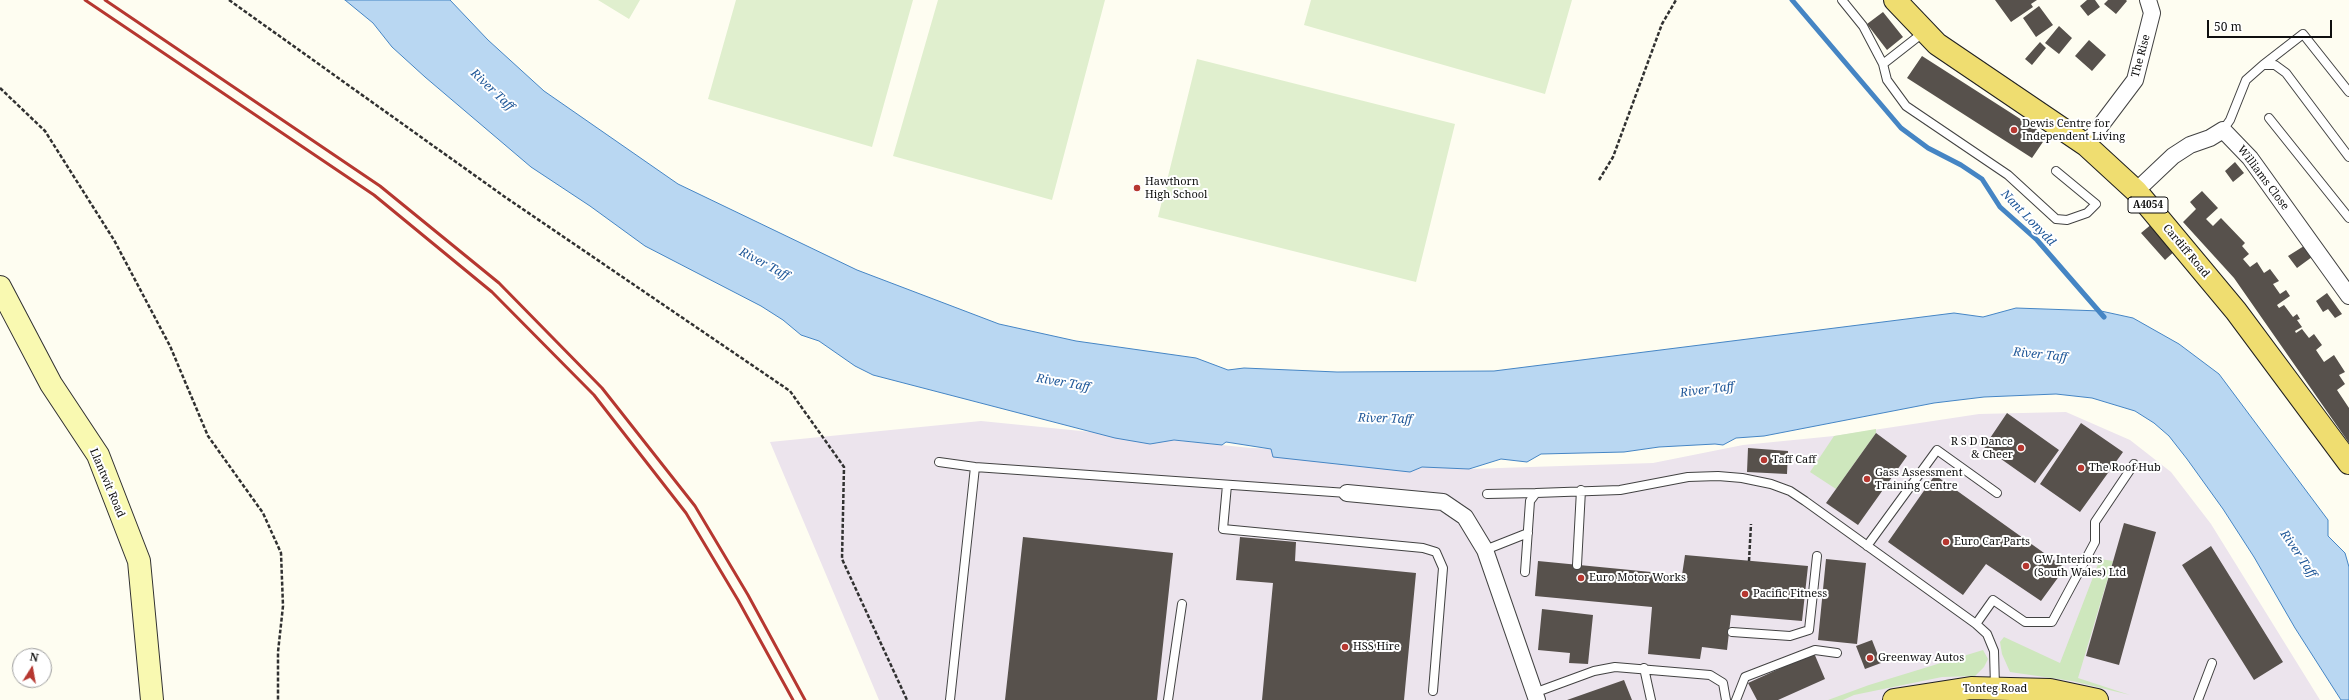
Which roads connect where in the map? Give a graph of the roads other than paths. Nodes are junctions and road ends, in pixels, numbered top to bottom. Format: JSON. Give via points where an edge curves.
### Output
{"nodes":[{"id":1,"x":1842,"y":0,"type":"edge"},
{"id":2,"x":1895,"y":0,"type":"edge"},
{"id":3,"x":2148,"y":0,"type":"edge"},
{"id":4,"x":1924,"y":32,"type":"junction"},
{"id":5,"x":1883,"y":64,"type":"junction"},
{"id":6,"x":2263,"y":65,"type":"junction"},
{"id":7,"x":2349,"y":92,"type":"edge"},
{"id":8,"x":2269,"y":118,"type":"dead end"},
{"id":9,"x":2223,"y":130,"type":"junction"},
{"id":10,"x":2086,"y":145,"type":"junction"},
{"id":11,"x":2349,"y":157,"type":"edge"},
{"id":12,"x":2056,"y":171,"type":"dead end"},
{"id":13,"x":2136,"y":191,"type":"junction"},
{"id":14,"x":2349,"y":218,"type":"edge"},
{"id":15,"x":0,"y":287,"type":"edge"},
{"id":16,"x":2349,"y":296,"type":"edge"},
{"id":17,"x":939,"y":462,"type":"dead end"},
{"id":18,"x":2349,"y":463,"type":"edge"},
{"id":19,"x":2134,"y":464,"type":"dead end"},
{"id":20,"x":975,"y":467,"type":"junction"},
{"id":21,"x":1227,"y":485,"type":"junction"},
{"id":22,"x":1581,"y":490,"type":"junction"},
{"id":23,"x":1347,"y":493,"type":"joint"},
{"id":24,"x":1536,"y":493,"type":"junction"},
{"id":25,"x":1998,"y":493,"type":"dead end"},
{"id":26,"x":1487,"y":494,"type":"dead end"},
{"id":27,"x":1528,"y":533,"type":"junction"},
{"id":28,"x":1867,"y":546,"type":"junction"},
{"id":29,"x":1486,"y":550,"type":"junction"},
{"id":30,"x":1817,"y":556,"type":"dead end"},
{"id":31,"x":1577,"y":564,"type":"dead end"},
{"id":32,"x":1525,"y":572,"type":"dead end"},
{"id":33,"x":1182,"y":604,"type":"dead end"},
{"id":34,"x":1976,"y":624,"type":"junction"},
{"id":35,"x":1732,"y":632,"type":"dead end"},
{"id":36,"x":1837,"y":653,"type":"dead end"},
{"id":37,"x":2212,"y":663,"type":"dead end"},
{"id":38,"x":1644,"y":668,"type":"junction"},
{"id":39,"x":1995,"y":688,"type":"junction"},
{"id":40,"x":1433,"y":691,"type":"dead end"},
{"id":41,"x":1536,"y":697,"type":"edge"},
{"id":42,"x":152,"y":700,"type":"edge"},
{"id":43,"x":950,"y":700,"type":"edge"},
{"id":44,"x":1168,"y":700,"type":"edge"},
{"id":45,"x":1651,"y":700,"type":"edge"},
{"id":46,"x":1726,"y":700,"type":"edge"},
{"id":47,"x":1736,"y":700,"type":"edge"},
{"id":48,"x":1894,"y":700,"type":"edge"},
{"id":49,"x":2097,"y":700,"type":"edge"},
{"id":50,"x":2198,"y":700,"type":"edge"}],
"edges":[{"from":1,"to":5,"type":"lane","via":[[1863,26]]},
{"from":2,"to":4,"type":"main road","name":"Cardiff Road","number":"A4054"},
{"from":3,"to":10,"type":"street","name":"The Rise","via":[[2152,13],[2135,80]]},
{"from":4,"to":5,"type":"lane"},
{"from":4,"to":10,"type":"main road","name":"Cardiff Road","number":"A4054","via":[[1965,65]]},
{"from":5,"to":12,"type":"lane","via":[[1887,80],[1906,106],[2008,175],[2056,219],[2067,220],[2087,213],[2096,204]]},
{"from":6,"to":7,"type":"lane","via":[[2303,34]]},
{"from":6,"to":9,"type":"lane","via":[[2246,80],[2230,120]]},
{"from":6,"to":11,"type":"lane","via":[[2275,65],[2286,73]]},
{"from":8,"to":14,"type":"lane"},
{"from":9,"to":13,"type":"street","via":[[2173,156]]},
{"from":9,"to":16,"type":"street","name":"Williams Close","via":[[2250,158]]},
{"from":10,"to":13,"type":"main road","name":"Cardiff Road","number":"A4054"},
{"from":13,"to":18,"type":"main road","name":"Cardiff Road","number":"A4054","via":[[2236,311]]},
{"from":15,"to":42,"type":"main road","name":"Llantwit Road","via":[[51,384],[98,455],[139,561]]},
{"from":17,"to":20,"type":"lane"},
{"from":19,"to":34,"type":"lane","via":[[2095,522],[2095,542],[2052,622],[2025,622],[1994,600]]},
{"from":20,"to":21,"type":"lane"},
{"from":20,"to":43,"type":"lane"},
{"from":21,"to":23,"type":"lane"},
{"from":21,"to":40,"type":"lane","via":[[1223,529],[1423,548],[1436,552],[1444,568]]},
{"from":22,"to":24,"type":"lane"},
{"from":22,"to":28,"type":"lane","via":[[1634,488],[1688,477],[1742,478],[1790,491]]},
{"from":22,"to":31,"type":"lane"},
{"from":23,"to":29,"type":"street","via":[[1443,502],[1465,517]]},
{"from":24,"to":26,"type":"lane"},
{"from":24,"to":27,"type":"lane","via":[[1530,501]]},
{"from":25,"to":28,"type":"lane","via":[[1937,450]]},
{"from":27,"to":29,"type":"lane"},
{"from":27,"to":32,"type":"lane"},
{"from":28,"to":34,"type":"lane"},
{"from":29,"to":41,"type":"street"},
{"from":30,"to":35,"type":"lane","via":[[1809,630],[1790,636]]},
{"from":33,"to":44,"type":"lane"},
{"from":34,"to":39,"type":"lane","via":[[1987,634],[1994,651]]},
{"from":36,"to":47,"type":"lane","via":[[1815,650],[1745,677]]},
{"from":37,"to":50,"type":"lane"},
{"from":38,"to":41,"type":"lane","via":[[1615,667],[1594,672]]},
{"from":38,"to":45,"type":"lane"},
{"from":38,"to":46,"type":"lane","via":[[1710,675],[1723,683]]},
{"from":39,"to":48,"type":"main road","name":"Tonteg Road","via":[[1970,688]]},
{"from":39,"to":49,"type":"main road","name":"Tonteg Road","via":[[2050,690]]}]}
